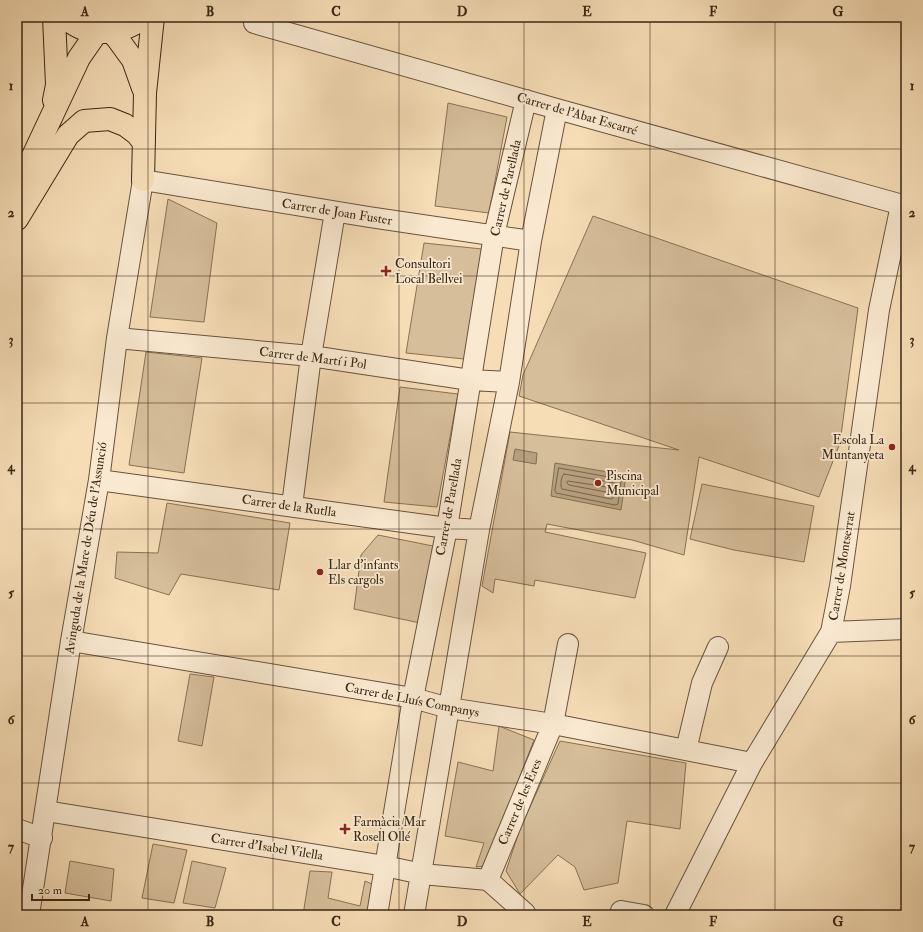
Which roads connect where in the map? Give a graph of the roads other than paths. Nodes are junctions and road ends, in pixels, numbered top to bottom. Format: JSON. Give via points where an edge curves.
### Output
{"nodes":[{"id":1,"x":54,"y":17,"type":"edge"},
{"id":2,"x":65,"y":17,"type":"edge"},
{"id":3,"x":145,"y":17,"type":"edge"},
{"id":4,"x":153,"y":17,"type":"edge"},
{"id":5,"x":254,"y":22,"type":"dead end"},
{"id":6,"x":104,"y":32,"type":"junction"},
{"id":7,"x":145,"y":92,"type":"junction"},
{"id":8,"x":526,"y":100,"type":"junction"},
{"id":9,"x":557,"y":109,"type":"junction"},
{"id":10,"x":50,"y":121,"type":"junction"},
{"id":11,"x":144,"y":143,"type":"junction"},
{"id":12,"x":143,"y":180,"type":"junction"},
{"id":13,"x":17,"y":184,"type":"edge"},
{"id":14,"x":903,"y":205,"type":"edge"},
{"id":15,"x":335,"y":212,"type":"junction"},
{"id":16,"x":17,"y":219,"type":"edge"},
{"id":17,"x":494,"y":235,"type":"junction"},
{"id":18,"x":531,"y":241,"type":"junction"},
{"id":19,"x":117,"y":338,"type":"junction"},
{"id":20,"x":311,"y":356,"type":"junction"},
{"id":21,"x":470,"y":380,"type":"junction"},
{"id":22,"x":509,"y":382,"type":"junction"},
{"id":23,"x":99,"y":480,"type":"junction"},
{"id":24,"x":292,"y":506,"type":"junction"},
{"id":25,"x":447,"y":528,"type":"junction"},
{"id":26,"x":479,"y":530,"type":"junction"},
{"id":27,"x":906,"y":629,"type":"edge"},
{"id":28,"x":831,"y":632,"type":"junction"},
{"id":29,"x":72,"y":641,"type":"junction"},
{"id":30,"x":568,"y":644,"type":"dead end"},
{"id":31,"x":718,"y":646,"type":"dead end"},
{"id":32,"x":413,"y":698,"type":"junction"},
{"id":33,"x":449,"y":708,"type":"junction"},
{"id":34,"x":553,"y":724,"type":"junction"},
{"id":35,"x":686,"y":750,"type":"junction"},
{"id":36,"x":752,"y":763,"type":"junction"},
{"id":37,"x":46,"y":810,"type":"junction"},
{"id":38,"x":17,"y":829,"type":"edge"},
{"id":39,"x":42,"y":838,"type":"junction"},
{"id":40,"x":385,"y":866,"type":"junction"},
{"id":41,"x":422,"y":874,"type":"junction"},
{"id":42,"x":488,"y":880,"type":"junction"},
{"id":43,"x":621,"y":911,"type":"dead end"},
{"id":44,"x":30,"y":915,"type":"edge"},
{"id":45,"x":377,"y":915,"type":"edge"},
{"id":46,"x":414,"y":915,"type":"edge"},
{"id":47,"x":525,"y":915,"type":"edge"},
{"id":48,"x":644,"y":915,"type":"edge"},
{"id":49,"x":675,"y":915,"type":"edge"}],
"edges":[{"from":1,"to":10,"type":"main road","via":[[57,84]]},
{"from":2,"to":6,"type":"main road","via":[[83,28]]},
{"from":3,"to":6,"type":"main road","via":[[124,29]]},
{"from":4,"to":7,"type":"main road"},
{"from":5,"to":8,"type":"street","name":"Carrer de l'Abat Escarré"},
{"from":6,"to":7,"type":"main road","via":[[117,38],[133,60]]},
{"from":6,"to":10,"type":"main road","via":[[79,58]]},
{"from":7,"to":11,"type":"main road"},
{"from":8,"to":9,"type":"street","name":"Carrer de l'Abat Escarré"},
{"from":8,"to":17,"type":"street","name":"Carrer de Parellada"},
{"from":9,"to":14,"type":"street","name":"Carrer de l'Abat Escarré"},
{"from":9,"to":18,"type":"street"},
{"from":10,"to":13,"type":"main road"},
{"from":11,"to":12,"type":"main road"},
{"from":11,"to":16,"type":"main road","via":[[125,125],[110,119],[84,121],[68,135]]},
{"from":12,"to":15,"type":"street","name":"Carrer de Joan Fuster"},
{"from":12,"to":19,"type":"street","name":"Avinguda de la Mare de Déu de l'Assunció"},
{"from":14,"to":28,"type":"street","name":"Carrer de Montserrat","via":[[879,310],[840,586]]},
{"from":15,"to":17,"type":"street","name":"Carrer de Joan Fuster"},
{"from":15,"to":20,"type":"street"},
{"from":17,"to":18,"type":"street","name":"Carrer de Joan Fuster"},
{"from":17,"to":21,"type":"street","name":"Carrer de Parellada"},
{"from":18,"to":22,"type":"street"},
{"from":19,"to":20,"type":"street","name":"Carrer de Martí i Pol"},
{"from":19,"to":23,"type":"street","name":"Avinguda de la Mare de Déu de l'Assunció"},
{"from":20,"to":21,"type":"street","name":"Carrer de Martí i Pol"},
{"from":20,"to":24,"type":"street"},
{"from":21,"to":22,"type":"street","name":"Carrer de Martí i Pol"},
{"from":21,"to":25,"type":"street","name":"Carrer de Parellada"},
{"from":22,"to":26,"type":"street"},
{"from":23,"to":24,"type":"street","name":"Carrer de la Rutlla"},
{"from":23,"to":29,"type":"street","name":"Avinguda de la Mare de Déu de l'Assunció"},
{"from":24,"to":25,"type":"street","name":"Carrer de la Rutlla"},
{"from":25,"to":26,"type":"street","name":"Carrer de la Rutlla"},
{"from":25,"to":32,"type":"street","name":"Carrer de Parellada"},
{"from":26,"to":33,"type":"street"},
{"from":27,"to":28,"type":"street"},
{"from":28,"to":36,"type":"street","name":"Carrer de Montserrat"},
{"from":29,"to":32,"type":"street","name":"Carrer de Lluís Companys"},
{"from":29,"to":37,"type":"street","name":"Avinguda de la Mare de Déu de l'Assunció"},
{"from":30,"to":34,"type":"street","name":"Carrer de les Eres"},
{"from":31,"to":35,"type":"street","via":[[702,683]]},
{"from":32,"to":33,"type":"street","name":"Carrer de Lluís Companys"},
{"from":32,"to":40,"type":"street","name":"Carrer de Parellada"},
{"from":33,"to":34,"type":"street","name":"Carrer de Lluís Companys"},
{"from":33,"to":41,"type":"street"},
{"from":34,"to":35,"type":"street","name":"Carrer de Lluís Companys"},
{"from":34,"to":42,"type":"street","name":"Carrer de les Eres"},
{"from":35,"to":36,"type":"street","name":"Carrer de Lluís Companys"},
{"from":36,"to":49,"type":"street","name":"Carrer de Montserrat"},
{"from":37,"to":39,"type":"street","name":"Avinguda de la Mare de Déu de l'Assunció"},
{"from":37,"to":40,"type":"street","name":"Carrer d'Isabel Vilella"},
{"from":38,"to":39,"type":"street"},
{"from":39,"to":44,"type":"street","name":"Avinguda de la Mare de Déu de l'Assunció"},
{"from":40,"to":41,"type":"street","name":"Carrer d'Isabel Vilella"},
{"from":40,"to":45,"type":"street","name":"Carrer de Parellada"},
{"from":41,"to":42,"type":"street","name":"Carrer d'Isabel Vilella"},
{"from":41,"to":46,"type":"street"},
{"from":42,"to":47,"type":"street"},
{"from":43,"to":48,"type":"street"}]}
